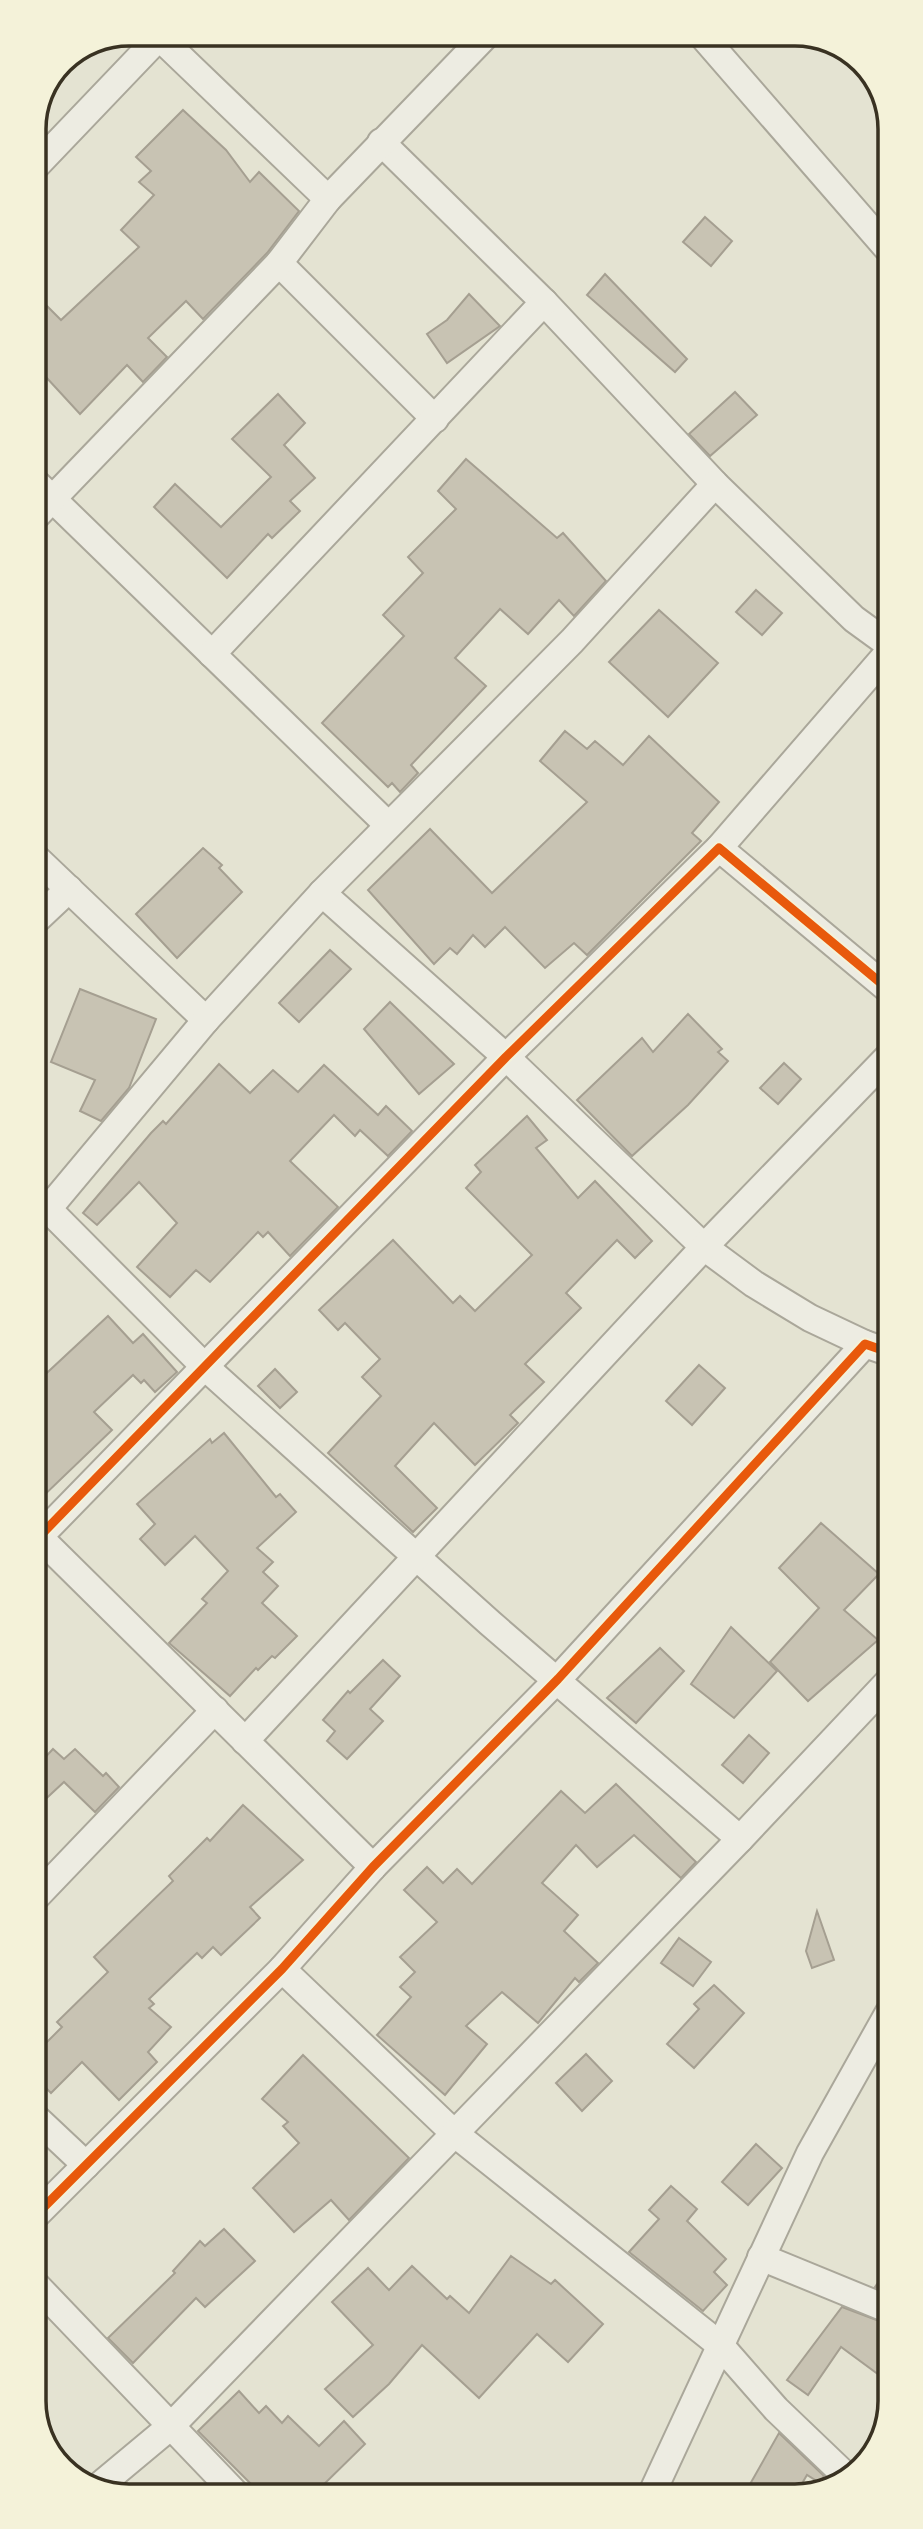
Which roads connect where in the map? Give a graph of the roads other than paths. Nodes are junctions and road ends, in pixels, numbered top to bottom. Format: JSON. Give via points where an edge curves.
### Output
{"nodes":[{"id":1,"x":149,"y":46,"type":"edge"},
{"id":2,"x":170,"y":46,"type":"edge"},
{"id":3,"x":475,"y":46,"type":"edge"},
{"id":4,"x":711,"y":46,"type":"edge"},
{"id":5,"x":381,"y":142,"type":"junction"},
{"id":6,"x":46,"y":155,"type":"edge"},
{"id":7,"x":328,"y":199,"type":"junction"},
{"id":8,"x":878,"y":238,"type":"edge"},
{"id":9,"x":279,"y":263,"type":"junction"},
{"id":10,"x":544,"y":302,"type":"junction"},
{"id":11,"x":435,"y":418,"type":"junction"},
{"id":12,"x":715,"y":484,"type":"junction"},
{"id":13,"x":46,"y":494,"type":"edge"},
{"id":14,"x":46,"y":505,"type":"edge"},
{"id":15,"x":878,"y":636,"type":"edge"},
{"id":16,"x":212,"y":654,"type":"junction"},
{"id":17,"x":878,"y":664,"type":"edge"},
{"id":18,"x":387,"y":824,"type":"junction"},
{"id":19,"x":719,"y":848,"type":"junction"},
{"id":20,"x":46,"y":867,"type":"edge"},
{"id":21,"x":69,"y":889,"type":"junction"},
{"id":22,"x":322,"y":893,"type":"junction"},
{"id":23,"x":46,"y":910,"type":"edge"},
{"id":24,"x":878,"y":981,"type":"edge"},
{"id":25,"x":206,"y":1020,"type":"junction"},
{"id":26,"x":506,"y":1057,"type":"junction"},
{"id":27,"x":878,"y":1067,"type":"edge"},
{"id":28,"x":46,"y":1196,"type":"edge"},
{"id":29,"x":46,"y":1207,"type":"edge"},
{"id":30,"x":704,"y":1247,"type":"junction"},
{"id":31,"x":877,"y":1348,"type":"edge"},
{"id":32,"x":203,"y":1365,"type":"junction"},
{"id":33,"x":46,"y":1528,"type":"edge"},
{"id":34,"x":46,"y":1546,"type":"edge"},
{"id":35,"x":417,"y":1558,"type":"junction"},
{"id":36,"x":558,"y":1679,"type":"junction"},
{"id":37,"x":878,"y":1693,"type":"edge"},
{"id":38,"x":215,"y":1710,"type":"junction"},
{"id":39,"x":245,"y":1741,"type":"junction"},
{"id":40,"x":740,"y":1839,"type":"junction"},
{"id":41,"x":373,"y":1867,"type":"junction"},
{"id":42,"x":46,"y":1886,"type":"edge"},
{"id":43,"x":282,"y":1969,"type":"junction"},
{"id":44,"x":878,"y":2032,"type":"edge"},
{"id":45,"x":46,"y":2127,"type":"edge"},
{"id":46,"x":454,"y":2133,"type":"junction"},
{"id":47,"x":86,"y":2165,"type":"junction"},
{"id":48,"x":46,"y":2205,"type":"edge"},
{"id":49,"x":761,"y":2258,"type":"junction"},
{"id":50,"x":46,"y":2295,"type":"edge"},
{"id":51,"x":878,"y":2304,"type":"edge"},
{"id":52,"x":720,"y":2345,"type":"junction"},
{"id":53,"x":171,"y":2426,"type":"junction"},
{"id":54,"x":840,"y":2470,"type":"edge"},
{"id":55,"x":106,"y":2480,"type":"edge"},
{"id":56,"x":226,"y":2483,"type":"edge"},
{"id":57,"x":656,"y":2484,"type":"edge"}],
"edges":[{"from":1,"to":6,"type":"street"},
{"from":2,"to":7,"type":"street"},
{"from":3,"to":5,"type":"street"},
{"from":4,"to":8,"type":"street"},
{"from":5,"to":7,"type":"street"},
{"from":5,"to":10,"type":"street"},
{"from":7,"to":9,"type":"street"},
{"from":9,"to":11,"type":"street"},
{"from":9,"to":13,"type":"street"},
{"from":10,"to":11,"type":"street"},
{"from":10,"to":12,"type":"street"},
{"from":11,"to":16,"type":"street"},
{"from":12,"to":15,"type":"street","via":[[854,619]]},
{"from":12,"to":18,"type":"street","via":[[572,641]]},
{"from":14,"to":16,"type":"street"},
{"from":16,"to":18,"type":"street"},
{"from":17,"to":19,"type":"street"},
{"from":18,"to":22,"type":"street"},
{"from":19,"to":24,"type":"street"},
{"from":19,"to":26,"type":"street"},
{"from":20,"to":21,"type":"street"},
{"from":21,"to":23,"type":"street"},
{"from":21,"to":25,"type":"street"},
{"from":22,"to":25,"type":"street"},
{"from":22,"to":26,"type":"street"},
{"from":25,"to":28,"type":"street"},
{"from":26,"to":30,"type":"street"},
{"from":26,"to":32,"type":"street"},
{"from":27,"to":30,"type":"street"},
{"from":29,"to":32,"type":"street"},
{"from":30,"to":31,"type":"street","via":[[810,1318]]},
{"from":30,"to":35,"type":"street"},
{"from":31,"to":36,"type":"street"},
{"from":32,"to":33,"type":"street"},
{"from":32,"to":35,"type":"street"},
{"from":34,"to":38,"type":"street"},
{"from":35,"to":36,"type":"street"},
{"from":35,"to":39,"type":"street"},
{"from":36,"to":40,"type":"street"},
{"from":36,"to":41,"type":"street"},
{"from":37,"to":40,"type":"street"},
{"from":38,"to":39,"type":"street"},
{"from":38,"to":42,"type":"street"},
{"from":39,"to":41,"type":"street"},
{"from":40,"to":46,"type":"street"},
{"from":41,"to":43,"type":"street"},
{"from":43,"to":46,"type":"street"},
{"from":43,"to":47,"type":"street"},
{"from":44,"to":49,"type":"street","via":[[810,2153]]},
{"from":45,"to":47,"type":"street"},
{"from":46,"to":52,"type":"street"},
{"from":46,"to":53,"type":"street"},
{"from":47,"to":48,"type":"street"},
{"from":49,"to":51,"type":"street"},
{"from":49,"to":52,"type":"street"},
{"from":50,"to":53,"type":"street"},
{"from":52,"to":54,"type":"street","via":[[776,2409]]},
{"from":52,"to":57,"type":"street"},
{"from":53,"to":55,"type":"street"},
{"from":53,"to":56,"type":"street"}]}
